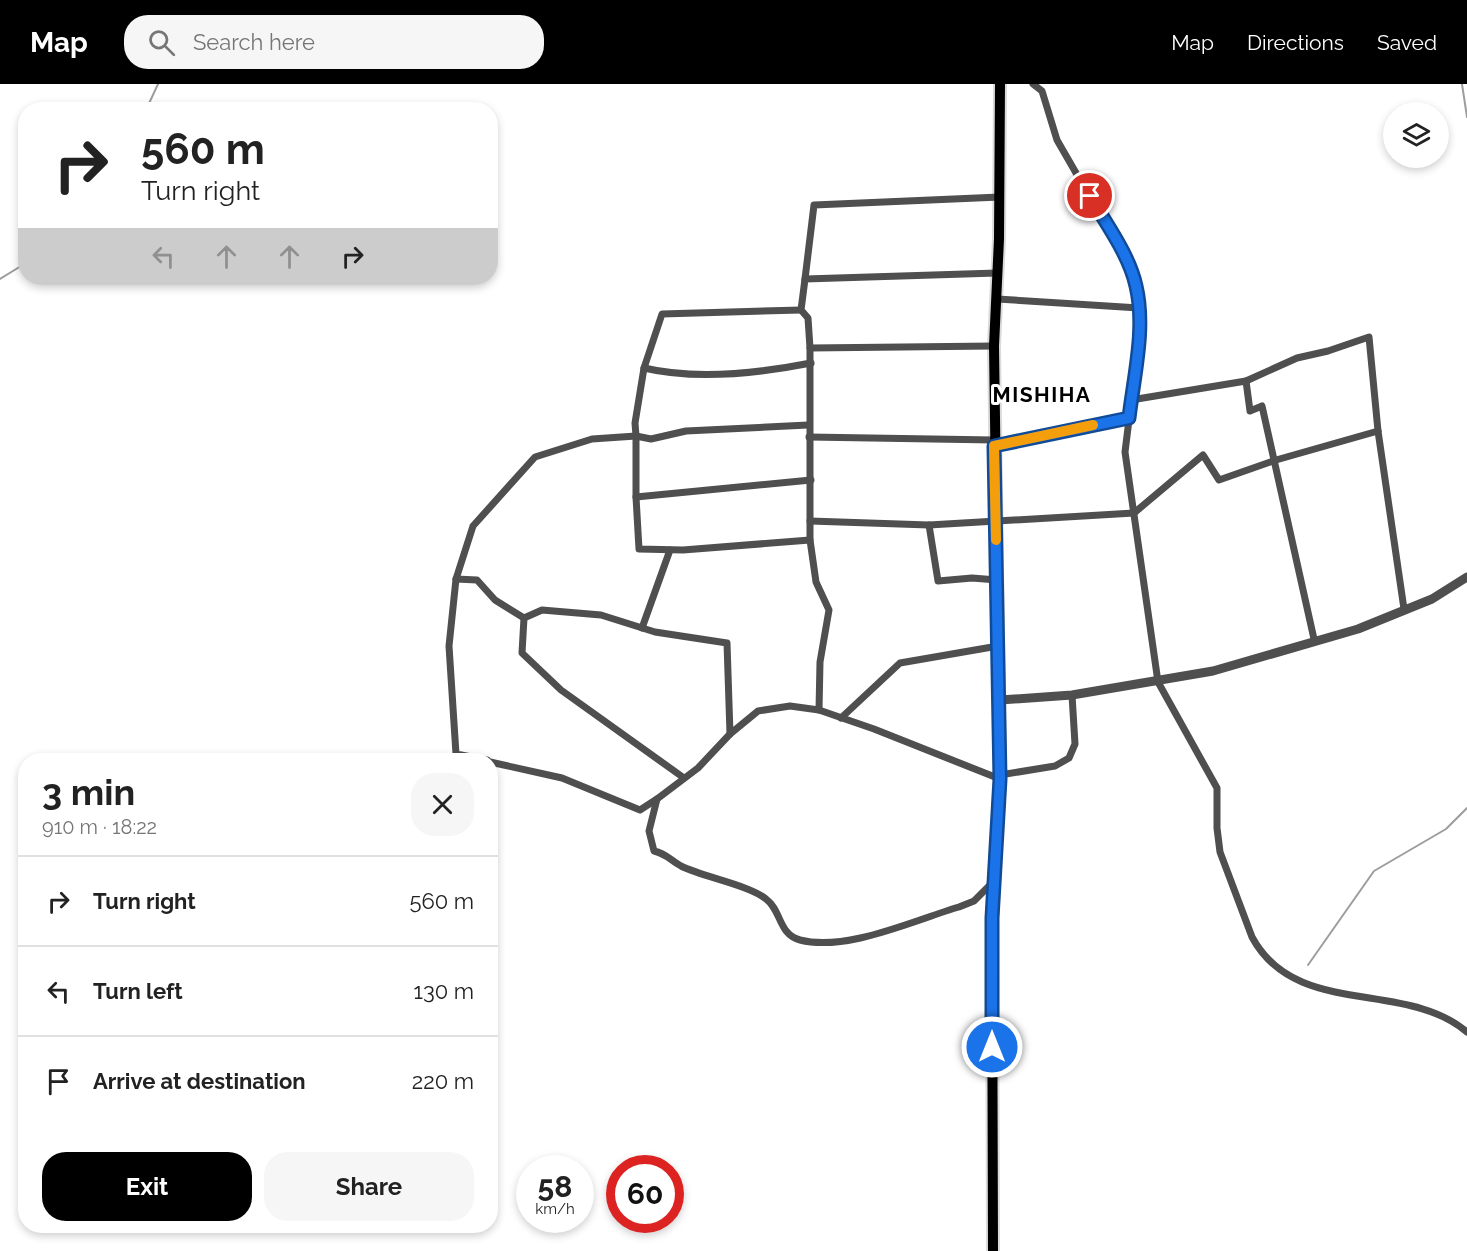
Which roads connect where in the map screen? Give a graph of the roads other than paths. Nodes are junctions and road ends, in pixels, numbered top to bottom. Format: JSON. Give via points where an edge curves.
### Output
{"nodes":[{"id":1,"x":1000,"y":84,"type":"edge"},
{"id":2,"x":1033,"y":84,"type":"edge"},
{"id":3,"x":1000,"y":196,"type":"junction"},
{"id":4,"x":997,"y":273,"type":"junction"},
{"id":5,"x":805,"y":279,"type":"junction"},
{"id":6,"x":997,"y":300,"type":"junction"},
{"id":7,"x":1139,"y":308,"type":"junction"},
{"id":8,"x":801,"y":310,"type":"junction"},
{"id":9,"x":994,"y":346,"type":"junction"},
{"id":10,"x":810,"y":348,"type":"junction"},
{"id":11,"x":811,"y":363,"type":"junction"},
{"id":12,"x":644,"y":368,"type":"junction"},
{"id":13,"x":1246,"y":381,"type":"junction"},
{"id":14,"x":1131,"y":400,"type":"junction"},
{"id":15,"x":1129,"y":418,"type":"junction"},
{"id":16,"x":808,"y":425,"type":"junction"},
{"id":17,"x":1378,"y":431,"type":"junction"},
{"id":18,"x":636,"y":436,"type":"junction"},
{"id":19,"x":809,"y":437,"type":"junction"},
{"id":20,"x":994,"y":443,"type":"junction"},
{"id":21,"x":1276,"y":460,"type":"junction"},
{"id":22,"x":811,"y":480,"type":"junction"},
{"id":23,"x":636,"y":497,"type":"junction"},
{"id":24,"x":1134,"y":513,"type":"junction"},
{"id":25,"x":810,"y":521,"type":"junction"},
{"id":26,"x":995,"y":523,"type":"junction"},
{"id":27,"x":929,"y":525,"type":"junction"},
{"id":28,"x":810,"y":540,"type":"junction"},
{"id":29,"x":670,"y":550,"type":"junction"},
{"id":30,"x":1467,"y":577,"type":"edge"},
{"id":31,"x":456,"y":579,"type":"junction"},
{"id":32,"x":997,"y":580,"type":"junction"},
{"id":33,"x":1404,"y":609,"type":"junction"},
{"id":34,"x":524,"y":618,"type":"junction"},
{"id":35,"x":642,"y":628,"type":"junction"},
{"id":36,"x":1314,"y":639,"type":"junction"},
{"id":37,"x":998,"y":646,"type":"junction"},
{"id":38,"x":1158,"y":682,"type":"junction"},
{"id":39,"x":1072,"y":695,"type":"junction"},
{"id":40,"x":1000,"y":700,"type":"junction"},
{"id":41,"x":819,"y":710,"type":"junction"},
{"id":42,"x":841,"y":718,"type":"junction"},
{"id":43,"x":730,"y":734,"type":"junction"},
{"id":44,"x":456,"y":753,"type":"edge"},
{"id":45,"x":498,"y":763,"type":"edge"},
{"id":46,"x":1000,"y":777,"type":"junction"},
{"id":47,"x":684,"y":778,"type":"junction"},
{"id":48,"x":657,"y":799,"type":"junction"},
{"id":49,"x":994,"y":880,"type":"junction"},
{"id":50,"x":1467,"y":1032,"type":"edge"},
{"id":51,"x":993,"y":1251,"type":"edge"}],
"edges":[{"from":1,"to":3,"type":"main road"},
{"from":2,"to":7,"type":"street","via":[[1042,91],[1057,140],[1129,267]]},
{"from":3,"to":4,"type":"main road"},
{"from":3,"to":5,"type":"street","via":[[814,205]]},
{"from":4,"to":5,"type":"street"},
{"from":4,"to":6,"type":"main road"},
{"from":5,"to":8,"type":"street"},
{"from":6,"to":7,"type":"street"},
{"from":6,"to":9,"type":"main road"},
{"from":7,"to":14,"type":"street"},
{"from":8,"to":10,"type":"street","via":[[808,318]]},
{"from":8,"to":12,"type":"street","via":[[662,314]]},
{"from":9,"to":10,"type":"street"},
{"from":9,"to":20,"type":"main road"},
{"from":10,"to":11,"type":"street"},
{"from":11,"to":12,"type":"street","via":[[765,372],[664,372]]},
{"from":11,"to":16,"type":"street"},
{"from":12,"to":18,"type":"street"},
{"from":13,"to":14,"type":"street"},
{"from":13,"to":17,"type":"street","via":[[1297,358],[1369,336]]},
{"from":13,"to":21,"type":"street","via":[[1250,411],[1262,406]]},
{"from":14,"to":15,"type":"street"},
{"from":15,"to":20,"type":"street"},
{"from":15,"to":24,"type":"street","via":[[1125,452]]},
{"from":16,"to":18,"type":"street","via":[[686,431],[651,440]]},
{"from":16,"to":19,"type":"street"},
{"from":17,"to":21,"type":"street"},
{"from":17,"to":33,"type":"street"},
{"from":18,"to":23,"type":"street"},
{"from":18,"to":31,"type":"street","via":[[592,439],[535,457],[473,526]]},
{"from":19,"to":20,"type":"street"},
{"from":19,"to":22,"type":"street"},
{"from":20,"to":26,"type":"main road"},
{"from":21,"to":24,"type":"street","via":[[1219,480],[1203,455]]},
{"from":21,"to":36,"type":"street"},
{"from":22,"to":23,"type":"street"},
{"from":22,"to":25,"type":"street"},
{"from":23,"to":29,"type":"street","via":[[639,549]]},
{"from":24,"to":26,"type":"street"},
{"from":24,"to":38,"type":"street"},
{"from":25,"to":27,"type":"street"},
{"from":25,"to":28,"type":"street"},
{"from":26,"to":27,"type":"street"},
{"from":26,"to":32,"type":"main road"},
{"from":27,"to":32,"type":"street","via":[[938,581]]},
{"from":28,"to":29,"type":"street"},
{"from":28,"to":41,"type":"street","via":[[816,582],[829,610],[820,662]]},
{"from":29,"to":35,"type":"street"},
{"from":30,"to":33,"type":"street","via":[[1432,599]]},
{"from":31,"to":34,"type":"street","via":[[477,580],[495,600]]},
{"from":31,"to":44,"type":"street","via":[[449,646]]},
{"from":32,"to":37,"type":"main road"},
{"from":33,"to":36,"type":"street","via":[[1358,628]]},
{"from":34,"to":35,"type":"street","via":[[542,610],[601,615]]},
{"from":34,"to":47,"type":"street","via":[[522,653],[561,690]]},
{"from":35,"to":43,"type":"street","via":[[727,643]]},
{"from":36,"to":38,"type":"street","via":[[1213,671]]},
{"from":37,"to":40,"type":"main road"},
{"from":37,"to":42,"type":"street","via":[[900,663]]},
{"from":38,"to":39,"type":"street"},
{"from":38,"to":50,"type":"street","via":[[1217,788],[1220,852],[1258,949],[1276,966],[1310,987],[1442,1015]]},
{"from":39,"to":40,"type":"street"},
{"from":39,"to":46,"type":"street","via":[[1075,744],[1069,758],[1055,766]]},
{"from":40,"to":46,"type":"main road"},
{"from":41,"to":42,"type":"street"},
{"from":41,"to":43,"type":"street","via":[[790,706],[758,711]]},
{"from":42,"to":46,"type":"street"},
{"from":43,"to":47,"type":"street"},
{"from":45,"to":48,"type":"street","via":[[562,778],[640,810]]},
{"from":46,"to":49,"type":"main road"},
{"from":47,"to":48,"type":"street"},
{"from":48,"to":49,"type":"street","via":[[649,831],[654,851],[666,854],[681,866],[766,899],[787,934],[798,940],[865,938],[974,901]]},
{"from":49,"to":51,"type":"main road"}]}
